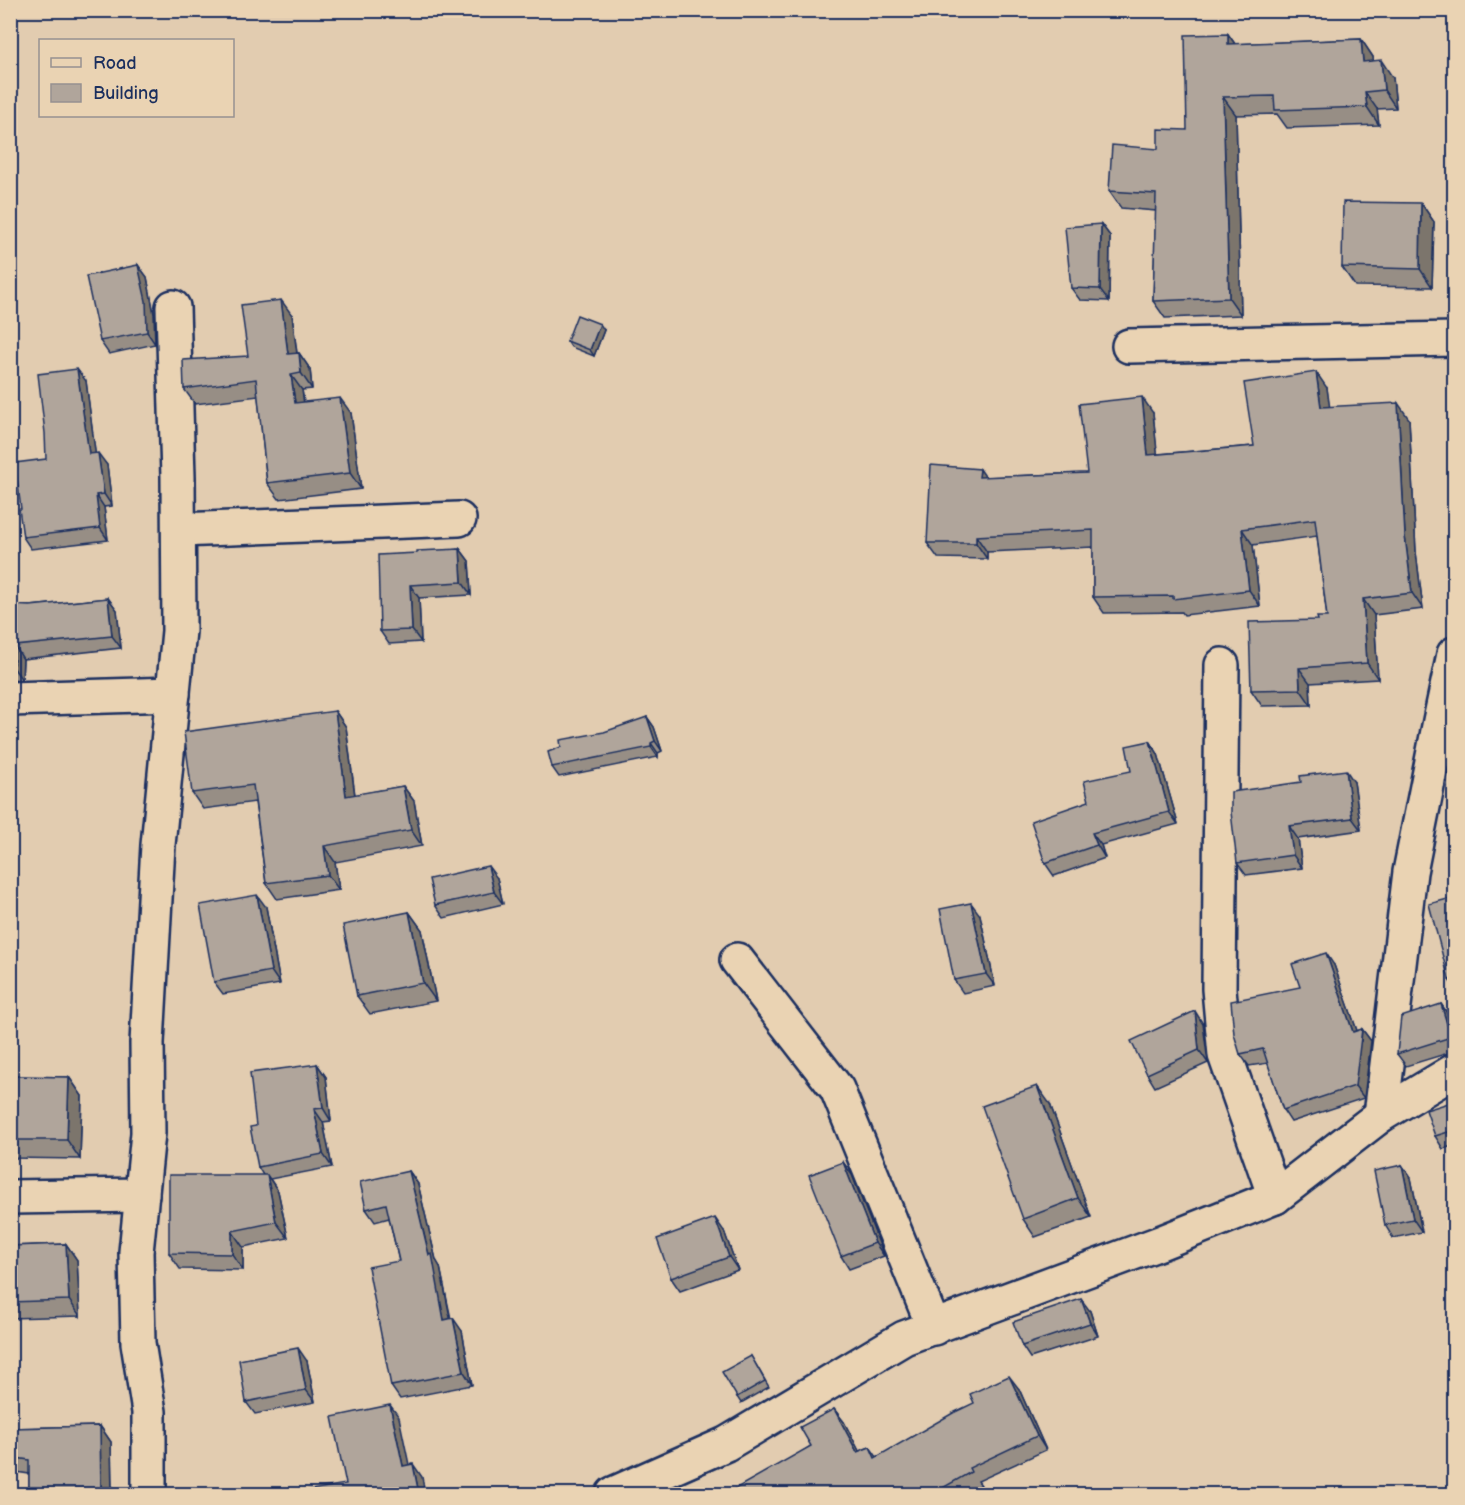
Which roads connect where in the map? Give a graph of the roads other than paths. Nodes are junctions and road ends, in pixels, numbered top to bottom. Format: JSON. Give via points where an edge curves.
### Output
{"nodes":[{"id":1,"x":173,"y":307,"type":"dead end"},
{"id":2,"x":1455,"y":339,"type":"edge"},
{"id":3,"x":1130,"y":346,"type":"dead end"},
{"id":4,"x":459,"y":519,"type":"dead end"},
{"id":5,"x":179,"y":530,"type":"junction"},
{"id":6,"x":1455,"y":654,"type":"edge"},
{"id":7,"x":1222,"y":665,"type":"dead end"},
{"id":8,"x":173,"y":694,"type":"junction"},
{"id":9,"x":10,"y":699,"type":"edge"},
{"id":10,"x":737,"y":960,"type":"dead end"},
{"id":11,"x":1455,"y":1071,"type":"edge"},
{"id":12,"x":1381,"y":1115,"type":"junction"},
{"id":13,"x":142,"y":1195,"type":"junction"},
{"id":14,"x":10,"y":1197,"type":"edge"},
{"id":15,"x":1275,"y":1197,"type":"junction"},
{"id":16,"x":933,"y":1328,"type":"junction"},
{"id":17,"x":149,"y":1494,"type":"edge"},
{"id":18,"x":613,"y":1494,"type":"edge"}],
"edges":[{"from":1,"to":5,"type":"street"},
{"from":2,"to":3,"type":"street"},
{"from":4,"to":5,"type":"street"},
{"from":5,"to":8,"type":"street","via":[[179,631]]},
{"from":6,"to":12,"type":"street","via":[[1410,872]]},
{"from":7,"to":15,"type":"street","via":[[1219,989],[1225,1054]]},
{"from":8,"to":9,"type":"street"},
{"from":8,"to":13,"type":"street","via":[[158,856],[147,1042],[148,1133]]},
{"from":10,"to":16,"type":"street","via":[[837,1089]]},
{"from":11,"to":12,"type":"street"},
{"from":12,"to":15,"type":"street"},
{"from":13,"to":14,"type":"street"},
{"from":13,"to":17,"type":"street","via":[[136,1252],[138,1343],[149,1412]]},
{"from":15,"to":16,"type":"street"},
{"from":16,"to":18,"type":"street","via":[[904,1338],[726,1444]]}]}
